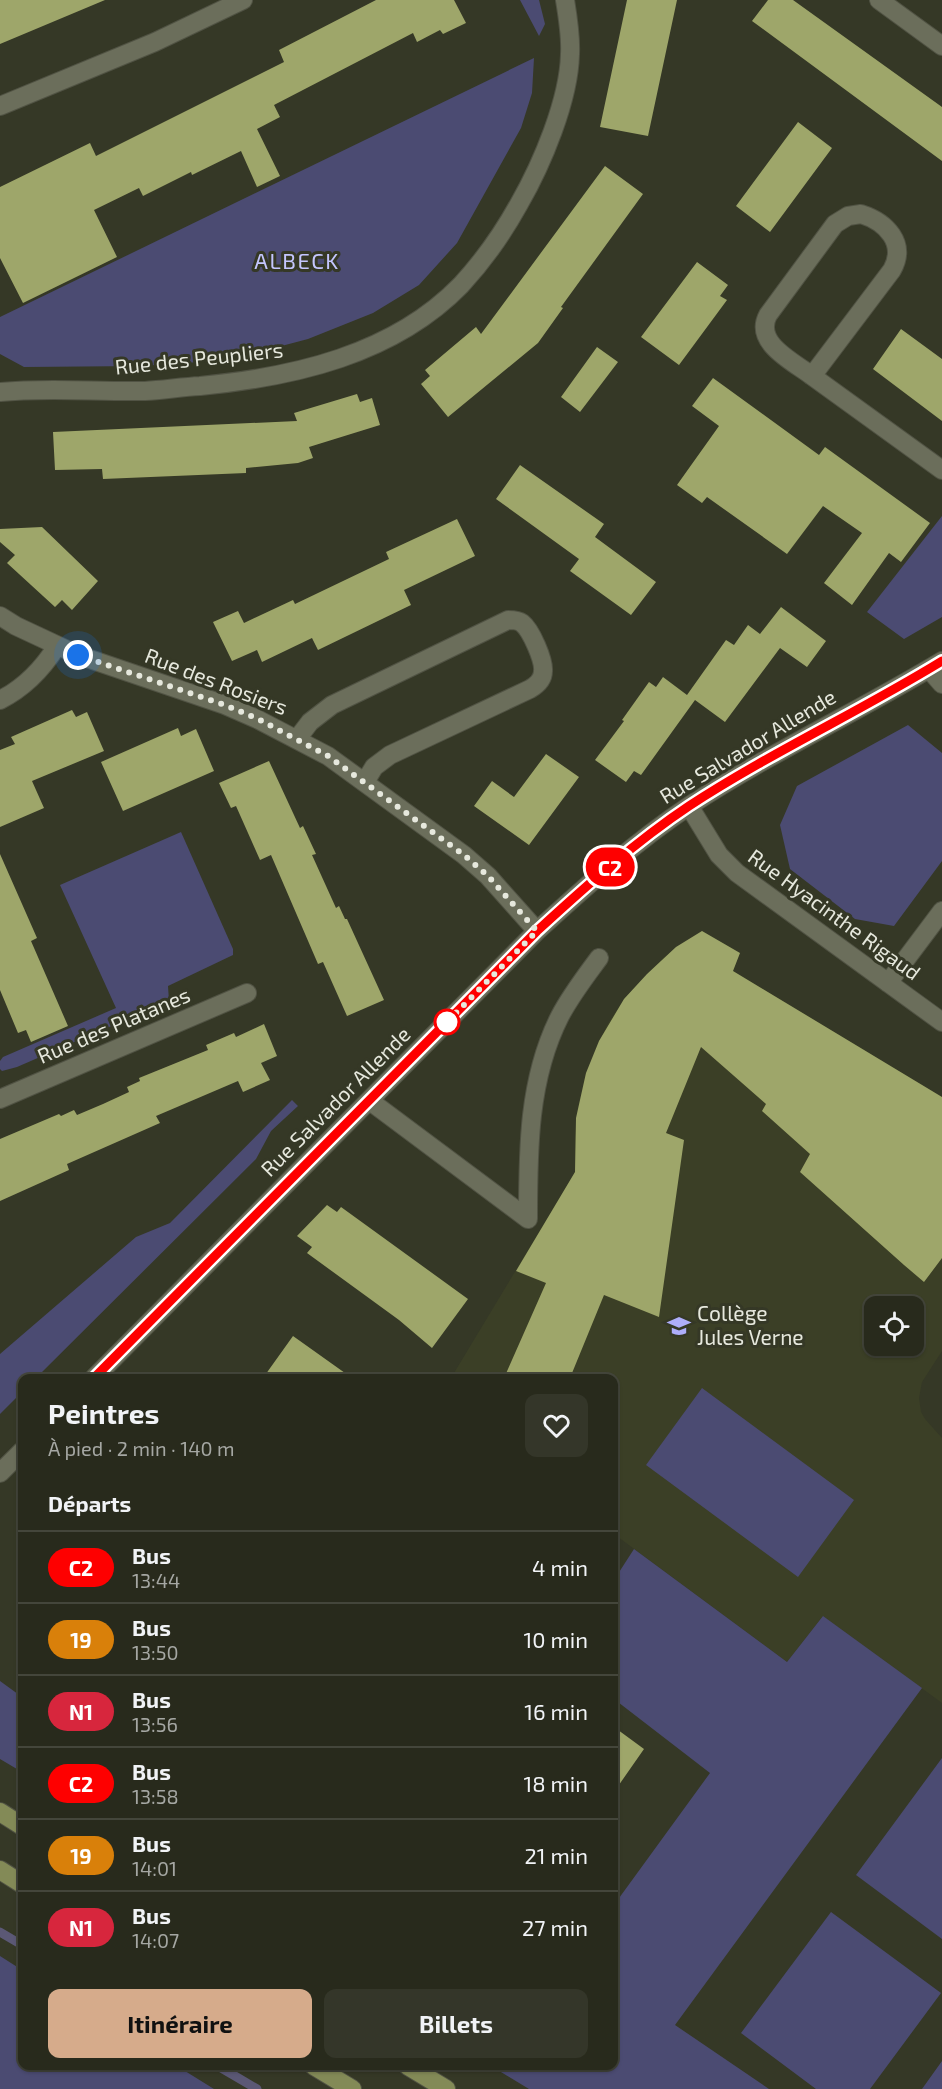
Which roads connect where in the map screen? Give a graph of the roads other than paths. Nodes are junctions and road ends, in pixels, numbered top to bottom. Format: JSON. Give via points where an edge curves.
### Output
{"nodes":[{"id":1,"x":243,"y":0,"type":"edge"},
{"id":2,"x":565,"y":0,"type":"edge"},
{"id":3,"x":879,"y":0,"type":"edge"},
{"id":4,"x":942,"y":46,"type":"edge"},
{"id":5,"x":0,"y":106,"type":"edge"},
{"id":6,"x":812,"y":376,"type":"junction"},
{"id":7,"x":0,"y":392,"type":"edge"},
{"id":8,"x":942,"y":470,"type":"edge"},
{"id":9,"x":0,"y":616,"type":"edge"},
{"id":10,"x":57,"y":646,"type":"junction"},
{"id":11,"x":935,"y":665,"type":"edge"},
{"id":12,"x":942,"y":684,"type":"edge"},
{"id":13,"x":0,"y":700,"type":"edge"},
{"id":14,"x":297,"y":739,"type":"junction"},
{"id":15,"x":365,"y":782,"type":"junction"},
{"id":16,"x":689,"y":806,"type":"junction"},
{"id":17,"x":942,"y":911,"type":"edge"},
{"id":18,"x":537,"y":931,"type":"junction"},
{"id":19,"x":599,"y":958,"type":"dead end"},
{"id":20,"x":888,"y":983,"type":"junction"},
{"id":21,"x":247,"y":993,"type":"dead end"},
{"id":22,"x":942,"y":1022,"type":"edge"},
{"id":23,"x":0,"y":1099,"type":"edge"},
{"id":24,"x":370,"y":1101,"type":"junction"},
{"id":25,"x":106,"y":1374,"type":"edge"},
{"id":26,"x":18,"y":1455,"type":"edge"},
{"id":27,"x":0,"y":1473,"type":"edge"},
{"id":28,"x":0,"y":1812,"type":"edge"},
{"id":29,"x":18,"y":1823,"type":"edge"},
{"id":30,"x":0,"y":1870,"type":"edge"},
{"id":31,"x":18,"y":1881,"type":"edge"},
{"id":32,"x":321,"y":2070,"type":"edge"},
{"id":33,"x":415,"y":2070,"type":"edge"},
{"id":34,"x":352,"y":2089,"type":"edge"},
{"id":35,"x":446,"y":2089,"type":"edge"}],
"edges":[{"from":1,"to":5,"type":"street","via":[[155,42]]},
{"from":2,"to":7,"type":"street","name":"Rue des Peupliers","via":[[570,66],[559,110],[534,174],[489,253],[460,286],[419,319],[396,334],[341,358],[271,377],[149,391]]},
{"from":3,"to":4,"type":"street"},
{"from":6,"to":6,"type":"street","via":[[896,264],[894,238],[867,216],[854,214],[835,224],[765,320],[764,331],[776,350]]},
{"from":6,"to":8,"type":"street"},
{"from":9,"to":10,"type":"street","name":"Rue des Rosiers"},
{"from":10,"to":13,"type":"street","via":[[30,679]]},
{"from":10,"to":14,"type":"street","name":"Rue des Rosiers","via":[[225,705]]},
{"from":11,"to":12,"type":"street"},
{"from":11,"to":16,"type":"street","name":"Rue Salvador Allende"},
{"from":14,"to":15,"type":"street","name":"Rue des Rosiers"},
{"from":14,"to":15,"type":"street","via":[[310,722],[332,705],[508,620],[523,624],[542,661],[538,684],[390,755],[380,761]]},
{"from":15,"to":18,"type":"street","name":"Rue des Rosiers","via":[[464,855]]},
{"from":16,"to":18,"type":"street","name":"Rue Salvador Allende","via":[[618,860]]},
{"from":16,"to":20,"type":"street","name":"Rue Hyacinthe Rigaud","via":[[732,869]]},
{"from":17,"to":20,"type":"street"},
{"from":18,"to":24,"type":"street","name":"Rue Salvador Allende"},
{"from":19,"to":24,"type":"street","via":[[560,1017],[541,1068],[529,1133],[528,1219]]},
{"from":20,"to":22,"type":"street","name":"Rue Hyacinthe Rigaud"},
{"from":21,"to":23,"type":"street","name":"Rue des Platanes"},
{"from":24,"to":25,"type":"street","name":"Rue Salvador Allende"},
{"from":26,"to":27,"type":"street"},
{"from":28,"to":29,"type":"main road"},
{"from":30,"to":31,"type":"main road"},
{"from":32,"to":34,"type":"main road"},
{"from":33,"to":35,"type":"main road"}]}
